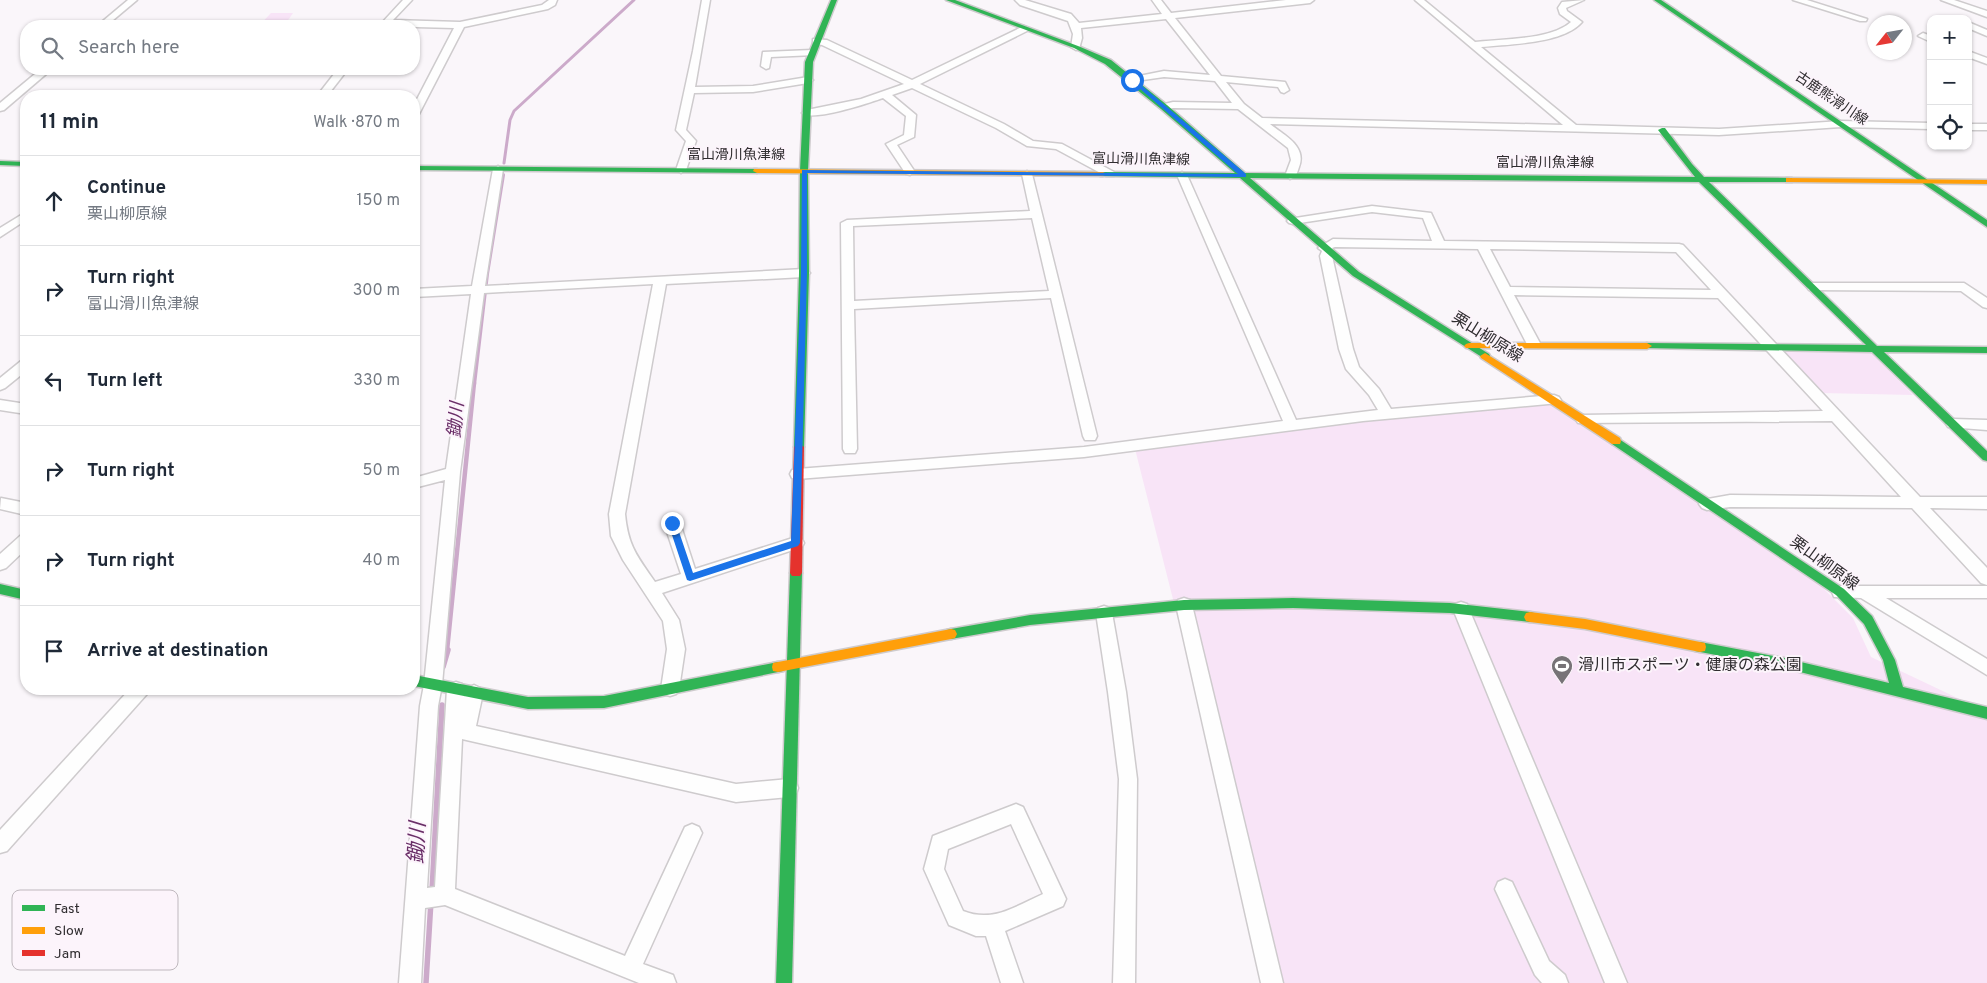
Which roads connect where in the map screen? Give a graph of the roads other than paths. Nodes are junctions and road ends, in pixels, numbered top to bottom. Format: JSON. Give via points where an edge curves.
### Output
{"nodes":[{"id":1,"x":133,"y":0,"type":"edge"},
{"id":2,"x":408,"y":0,"type":"edge"},
{"id":3,"x":553,"y":0,"type":"edge"},
{"id":4,"x":706,"y":0,"type":"edge"},
{"id":5,"x":834,"y":0,"type":"edge"},
{"id":6,"x":948,"y":0,"type":"edge"},
{"id":7,"x":1019,"y":0,"type":"edge"},
{"id":8,"x":1156,"y":0,"type":"edge"},
{"id":9,"x":1310,"y":0,"type":"edge"},
{"id":10,"x":1420,"y":0,"type":"edge"},
{"id":11,"x":1580,"y":0,"type":"edge"},
{"id":12,"x":1657,"y":0,"type":"edge"},
{"id":13,"x":1797,"y":0,"type":"edge"},
{"id":14,"x":1945,"y":0,"type":"edge"},
{"id":15,"x":1987,"y":14,"type":"edge"},
{"id":16,"x":1169,"y":16,"type":"junction"},
{"id":17,"x":1863,"y":19,"type":"dead end"},
{"id":18,"x":108,"y":20,"type":"edge"},
{"id":19,"x":389,"y":20,"type":"edge"},
{"id":20,"x":420,"y":25,"type":"edge"},
{"id":21,"x":460,"y":25,"type":"junction"},
{"id":22,"x":1077,"y":26,"type":"junction"},
{"id":23,"x":1972,"y":27,"type":"edge"},
{"id":24,"x":1024,"y":29,"type":"junction"},
{"id":25,"x":1987,"y":33,"type":"edge"},
{"id":26,"x":816,"y":41,"type":"junction"},
{"id":27,"x":1473,"y":45,"type":"junction"},
{"id":28,"x":1076,"y":47,"type":"junction"},
{"id":29,"x":812,"y":53,"type":"junction"},
{"id":30,"x":1972,"y":55,"type":"edge"},
{"id":31,"x":1987,"y":61,"type":"edge"},
{"id":32,"x":766,"y":66,"type":"dead end"},
{"id":33,"x":40,"y":75,"type":"edge"},
{"id":34,"x":338,"y":75,"type":"edge"},
{"id":35,"x":808,"y":80,"type":"junction"},
{"id":36,"x":1132,"y":80,"type":"junction"},
{"id":37,"x":1220,"y":80,"type":"junction"},
{"id":38,"x":913,"y":85,"type":"junction"},
{"id":39,"x":22,"y":90,"type":"edge"},
{"id":40,"x":327,"y":90,"type":"edge"},
{"id":41,"x":689,"y":90,"type":"junction"},
{"id":42,"x":1284,"y":90,"type":"dead end"},
{"id":43,"x":20,"y":91,"type":"edge"},
{"id":44,"x":884,"y":94,"type":"junction"},
{"id":45,"x":420,"y":102,"type":"edge"},
{"id":46,"x":1240,"y":106,"type":"junction"},
{"id":47,"x":1164,"y":107,"type":"junction"},
{"id":48,"x":0,"y":108,"type":"edge"},
{"id":49,"x":807,"y":112,"type":"junction"},
{"id":50,"x":1258,"y":121,"type":"junction"},
{"id":51,"x":1841,"y":124,"type":"junction"},
{"id":52,"x":1927,"y":126,"type":"edge"},
{"id":53,"x":1972,"y":127,"type":"edge"},
{"id":54,"x":1987,"y":127,"type":"edge"},
{"id":55,"x":1573,"y":128,"type":"junction"},
{"id":56,"x":1662,"y":130,"type":"junction"},
{"id":57,"x":0,"y":164,"type":"edge"},
{"id":58,"x":20,"y":164,"type":"edge"},
{"id":59,"x":420,"y":168,"type":"edge"},
{"id":60,"x":498,"y":169,"type":"junction"},
{"id":61,"x":681,"y":170,"type":"junction"},
{"id":62,"x":804,"y":171,"type":"junction"},
{"id":63,"x":910,"y":172,"type":"junction"},
{"id":64,"x":1027,"y":174,"type":"junction"},
{"id":65,"x":1110,"y":174,"type":"junction"},
{"id":66,"x":1182,"y":175,"type":"junction"},
{"id":67,"x":1244,"y":176,"type":"junction"},
{"id":68,"x":1290,"y":176,"type":"junction"},
{"id":69,"x":1702,"y":179,"type":"junction"},
{"id":70,"x":1924,"y":181,"type":"junction"},
{"id":71,"x":1987,"y":182,"type":"edge"},
{"id":72,"x":1036,"y":214,"type":"junction"},
{"id":73,"x":20,"y":220,"type":"edge"},
{"id":74,"x":1294,"y":221,"type":"junction"},
{"id":75,"x":1987,"y":224,"type":"edge"},
{"id":76,"x":0,"y":233,"type":"edge"},
{"id":77,"x":1440,"y":245,"type":"junction"},
{"id":78,"x":1483,"y":246,"type":"junction"},
{"id":79,"x":1326,"y":250,"type":"junction"},
{"id":80,"x":804,"y":273,"type":"junction"},
{"id":81,"x":660,"y":280,"type":"junction"},
{"id":82,"x":1812,"y":287,"type":"junction"},
{"id":83,"x":483,"y":289,"type":"junction"},
{"id":84,"x":1505,"y":291,"type":"junction"},
{"id":85,"x":420,"y":293,"type":"edge"},
{"id":86,"x":1055,"y":294,"type":"junction"},
{"id":87,"x":1722,"y":294,"type":"junction"},
{"id":88,"x":1987,"y":304,"type":"edge"},
{"id":89,"x":848,"y":305,"type":"junction"},
{"id":90,"x":1534,"y":345,"type":"junction"},
{"id":91,"x":1469,"y":346,"type":"junction"},
{"id":92,"x":1772,"y":348,"type":"junction"},
{"id":93,"x":1877,"y":349,"type":"junction"},
{"id":94,"x":1987,"y":350,"type":"edge"},
{"id":95,"x":20,"y":369,"type":"edge"},
{"id":96,"x":0,"y":386,"type":"edge"},
{"id":97,"x":1554,"y":400,"type":"junction"},
{"id":98,"x":0,"y":405,"type":"edge"},
{"id":99,"x":20,"y":409,"type":"edge"},
{"id":100,"x":1387,"y":414,"type":"junction"},
{"id":101,"x":1836,"y":416,"type":"junction"},
{"id":102,"x":1583,"y":420,"type":"junction"},
{"id":103,"x":1953,"y":424,"type":"junction"},
{"id":104,"x":1987,"y":424,"type":"edge"},
{"id":105,"x":1292,"y":426,"type":"junction"},
{"id":106,"x":1090,"y":436,"type":"dead end"},
{"id":107,"x":850,"y":449,"type":"dead end"},
{"id":108,"x":1987,"y":457,"type":"edge"},
{"id":109,"x":453,"y":472,"type":"junction"},
{"id":110,"x":797,"y":474,"type":"junction"},
{"id":111,"x":420,"y":480,"type":"edge"},
{"id":112,"x":1918,"y":503,"type":"junction"},
{"id":113,"x":1987,"y":503,"type":"edge"},
{"id":114,"x":1,"y":504,"type":"edge"},
{"id":115,"x":1707,"y":504,"type":"junction"},
{"id":116,"x":20,"y":508,"type":"edge"},
{"id":117,"x":672,"y":523,"type":"dead end"},
{"id":118,"x":796,"y":543,"type":"junction"},
{"id":119,"x":20,"y":546,"type":"edge"},
{"id":120,"x":0,"y":564,"type":"edge"},
{"id":121,"x":690,"y":577,"type":"junction"},
{"id":122,"x":1987,"y":579,"type":"edge"},
{"id":123,"x":0,"y":590,"type":"edge"},
{"id":124,"x":650,"y":590,"type":"junction"},
{"id":125,"x":1840,"y":592,"type":"junction"},
{"id":126,"x":1987,"y":592,"type":"edge"},
{"id":127,"x":20,"y":594,"type":"edge"},
{"id":128,"x":1865,"y":594,"type":"junction"},
{"id":129,"x":1184,"y":605,"type":"junction"},
{"id":130,"x":1461,"y":609,"type":"junction"},
{"id":131,"x":1104,"y":613,"type":"junction"},
{"id":132,"x":793,"y":664,"type":"junction"},
{"id":133,"x":1987,"y":668,"type":"edge"},
{"id":134,"x":420,"y":682,"type":"edge"},
{"id":135,"x":433,"y":685,"type":"junction"},
{"id":136,"x":670,"y":689,"type":"junction"},
{"id":137,"x":1898,"y":690,"type":"junction"},
{"id":138,"x":465,"y":691,"type":"junction"},
{"id":139,"x":136,"y":695,"type":"edge"},
{"id":140,"x":1987,"y":713,"type":"edge"},
{"id":141,"x":789,"y":788,"type":"junction"},
{"id":142,"x":692,"y":833,"type":"dead end"},
{"id":143,"x":0,"y":844,"type":"edge"},
{"id":144,"x":1506,"y":889,"type":"dead end"},
{"id":145,"x":430,"y":898,"type":"junction"},
{"id":146,"x":993,"y":926,"type":"junction"},
{"id":147,"x":630,"y":969,"type":"junction"},
{"id":148,"x":410,"y":983,"type":"edge"},
{"id":149,"x":665,"y":983,"type":"edge"},
{"id":150,"x":784,"y":983,"type":"edge"},
{"id":151,"x":1012,"y":983,"type":"edge"},
{"id":152,"x":1124,"y":983,"type":"edge"},
{"id":153,"x":1268,"y":983,"type":"edge"},
{"id":154,"x":1557,"y":983,"type":"edge"},
{"id":155,"x":1616,"y":983,"type":"edge"}],
"edges":[{"from":1,"to":18,"type":"street"},
{"from":2,"to":19,"type":"street"},
{"from":3,"to":21,"type":"street","via":[[545,7]]},
{"from":4,"to":41,"type":"street"},
{"from":5,"to":26,"type":"main road"},
{"from":6,"to":24,"type":"main road","name":"栗山柳原線"},
{"from":7,"to":22,"type":"street","via":[[1068,16]]},
{"from":8,"to":16,"type":"street"},
{"from":9,"to":16,"type":"street"},
{"from":10,"to":27,"type":"street"},
{"from":11,"to":27,"type":"street","via":[[1562,8],[1577,22],[1565,32]]},
{"from":12,"to":51,"type":"main road","name":"古鹿熊滑川線"},
{"from":13,"to":17,"type":"street"},
{"from":14,"to":15,"type":"street"},
{"from":16,"to":22,"type":"street"},
{"from":16,"to":37,"type":"street"},
{"from":20,"to":21,"type":"street"},
{"from":21,"to":45,"type":"street"},
{"from":22,"to":28,"type":"street"},
{"from":23,"to":25,"type":"street"},
{"from":24,"to":28,"type":"main road","name":"栗山柳原線"},
{"from":24,"to":38,"type":"street"},
{"from":26,"to":29,"type":"main road"},
{"from":26,"to":38,"type":"street"},
{"from":27,"to":55,"type":"street"},
{"from":28,"to":36,"type":"main road","name":"栗山柳原線","via":[[1108,62]]},
{"from":29,"to":32,"type":"street","via":[[766,54]]},
{"from":29,"to":35,"type":"main road"},
{"from":30,"to":31,"type":"street"},
{"from":33,"to":39,"type":"street"},
{"from":34,"to":40,"type":"street"},
{"from":35,"to":41,"type":"street","via":[[753,89]]},
{"from":35,"to":49,"type":"main road"},
{"from":36,"to":37,"type":"street","via":[[1164,74]]},
{"from":36,"to":47,"type":"main road","name":"栗山柳原線"},
{"from":37,"to":42,"type":"street","via":[[1282,84]]},
{"from":37,"to":46,"type":"street"},
{"from":38,"to":44,"type":"street"},
{"from":38,"to":65,"type":"street","via":[[1031,144],[1058,146]]},
{"from":41,"to":61,"type":"street","via":[[681,130],[691,141]]},
{"from":43,"to":48,"type":"street"},
{"from":44,"to":49,"type":"street"},
{"from":44,"to":63,"type":"street","via":[[911,115],[909,137],[891,144]]},
{"from":46,"to":47,"type":"street"},
{"from":46,"to":50,"type":"street"},
{"from":47,"to":67,"type":"main road","name":"栗山柳原線"},
{"from":49,"to":62,"type":"main road"},
{"from":50,"to":55,"type":"street"},
{"from":50,"to":68,"type":"street","via":[[1293,147],[1296,160]]},
{"from":51,"to":52,"type":"street"},
{"from":51,"to":56,"type":"street","via":[[1719,132]]},
{"from":51,"to":70,"type":"main road","name":"古鹿熊滑川線"},
{"from":53,"to":54,"type":"street"},
{"from":55,"to":56,"type":"street"},
{"from":56,"to":69,"type":"main road"},
{"from":57,"to":58,"type":"main road"},
{"from":59,"to":60,"type":"main road","name":"富山滑川魚津線"},
{"from":60,"to":61,"type":"main road","name":"富山滑川魚津線"},
{"from":60,"to":83,"type":"street"},
{"from":61,"to":62,"type":"main road","name":"富山滑川魚津線"},
{"from":62,"to":63,"type":"main road","name":"富山滑川魚津線"},
{"from":62,"to":80,"type":"main road"},
{"from":63,"to":64,"type":"main road","name":"富山滑川魚津線"},
{"from":64,"to":65,"type":"main road","name":"富山滑川魚津線"},
{"from":64,"to":72,"type":"street"},
{"from":65,"to":66,"type":"main road","name":"富山滑川魚津線"},
{"from":66,"to":67,"type":"main road","name":"富山滑川魚津線"},
{"from":66,"to":105,"type":"street"},
{"from":67,"to":68,"type":"main road","name":"富山滑川魚津線"},
{"from":67,"to":74,"type":"main road","name":"栗山柳原線"},
{"from":68,"to":69,"type":"main road","name":"富山滑川魚津線"},
{"from":69,"to":70,"type":"main road","name":"富山滑川魚津線"},
{"from":69,"to":82,"type":"main road"},
{"from":70,"to":71,"type":"main road","name":"富山滑川魚津線"},
{"from":70,"to":75,"type":"main road","name":"古鹿熊滑川線"},
{"from":72,"to":86,"type":"street"},
{"from":72,"to":89,"type":"street","via":[[847,223]]},
{"from":73,"to":76,"type":"street"},
{"from":74,"to":77,"type":"street","via":[[1372,209],[1427,215]]},
{"from":74,"to":79,"type":"main road","name":"栗山柳原線"},
{"from":77,"to":78,"type":"street"},
{"from":77,"to":79,"type":"street","via":[[1333,243]]},
{"from":78,"to":84,"type":"street"},
{"from":78,"to":87,"type":"street","via":[[1679,248]]},
{"from":79,"to":91,"type":"main road","name":"栗山柳原線","via":[[1356,274]]},
{"from":79,"to":100,"type":"street","via":[[1353,369],[1374,392]]},
{"from":80,"to":81,"type":"street"},
{"from":80,"to":110,"type":"main road"},
{"from":81,"to":83,"type":"street"},
{"from":81,"to":124,"type":"street","via":[[618,514],[619,536]]},
{"from":82,"to":88,"type":"street","via":[[1964,287]]},
{"from":82,"to":93,"type":"main road"},
{"from":83,"to":85,"type":"street"},
{"from":83,"to":109,"type":"street"},
{"from":84,"to":87,"type":"street"},
{"from":84,"to":90,"type":"street"},
{"from":86,"to":89,"type":"street"},
{"from":86,"to":106,"type":"street"},
{"from":87,"to":92,"type":"street"},
{"from":89,"to":107,"type":"street"},
{"from":90,"to":91,"type":"main road"},
{"from":90,"to":92,"type":"main road"},
{"from":91,"to":97,"type":"main road","name":"栗山柳原線"},
{"from":92,"to":93,"type":"main road"},
{"from":92,"to":101,"type":"street"},
{"from":93,"to":94,"type":"main road"},
{"from":93,"to":103,"type":"main road"},
{"from":95,"to":96,"type":"street"},
{"from":97,"to":100,"type":"street"},
{"from":97,"to":102,"type":"main road","name":"栗山柳原線"},
{"from":98,"to":99,"type":"street"},
{"from":100,"to":105,"type":"street"},
{"from":101,"to":102,"type":"street"},
{"from":101,"to":112,"type":"street"},
{"from":102,"to":115,"type":"main road","name":"栗山柳原線"},
{"from":103,"to":104,"type":"street"},
{"from":103,"to":108,"type":"main road"},
{"from":105,"to":110,"type":"street","via":[[1084,452]]},
{"from":109,"to":111,"type":"street"},
{"from":109,"to":135,"type":"street"},
{"from":110,"to":118,"type":"main road"},
{"from":112,"to":113,"type":"street"},
{"from":112,"to":115,"type":"street","via":[[1730,501]]},
{"from":112,"to":122,"type":"street"},
{"from":114,"to":116,"type":"street"},
{"from":115,"to":125,"type":"main road","name":"栗山柳原線"},
{"from":117,"to":121,"type":"street"},
{"from":118,"to":121,"type":"street"},
{"from":118,"to":132,"type":"main road"},
{"from":119,"to":120,"type":"street"},
{"from":121,"to":124,"type":"street"},
{"from":123,"to":127,"type":"main road"},
{"from":124,"to":136,"type":"street","via":[[672,620],[676,649]]},
{"from":125,"to":128,"type":"street"},
{"from":125,"to":137,"type":"main road","name":"栗山柳原線","via":[[1868,620],[1888,660]]},
{"from":126,"to":128,"type":"street"},
{"from":128,"to":133,"type":"street"},
{"from":129,"to":130,"type":"main road","via":[[1293,603]]},
{"from":129,"to":131,"type":"main road"},
{"from":129,"to":153,"type":"street"},
{"from":130,"to":137,"type":"main road","via":[[1585,624]]},
{"from":130,"to":155,"type":"street"},
{"from":131,"to":132,"type":"main road","via":[[1030,620]]},
{"from":131,"to":152,"type":"street","via":[[1128,779]]},
{"from":132,"to":136,"type":"main road"},
{"from":132,"to":141,"type":"main road"},
{"from":134,"to":135,"type":"main road"},
{"from":135,"to":138,"type":"main road"},
{"from":135,"to":145,"type":"street","via":[[429,706]]},
{"from":136,"to":138,"type":"main road","via":[[604,702],[528,703]]},
{"from":137,"to":140,"type":"main road"},
{"from":138,"to":141,"type":"street","via":[[466,732],[736,793]]},
{"from":138,"to":145,"type":"street"},
{"from":139,"to":143,"type":"street"},
{"from":141,"to":150,"type":"main road"},
{"from":142,"to":147,"type":"street"},
{"from":144,"to":154,"type":"street","via":[[1542,968]]},
{"from":145,"to":147,"type":"street"},
{"from":145,"to":148,"type":"street"},
{"from":146,"to":146,"type":"street","via":[[1056,899],[1016,813],[940,843],[934,869],[956,918],[976,926]]},
{"from":146,"to":151,"type":"street"},
{"from":147,"to":149,"type":"street"}]}
